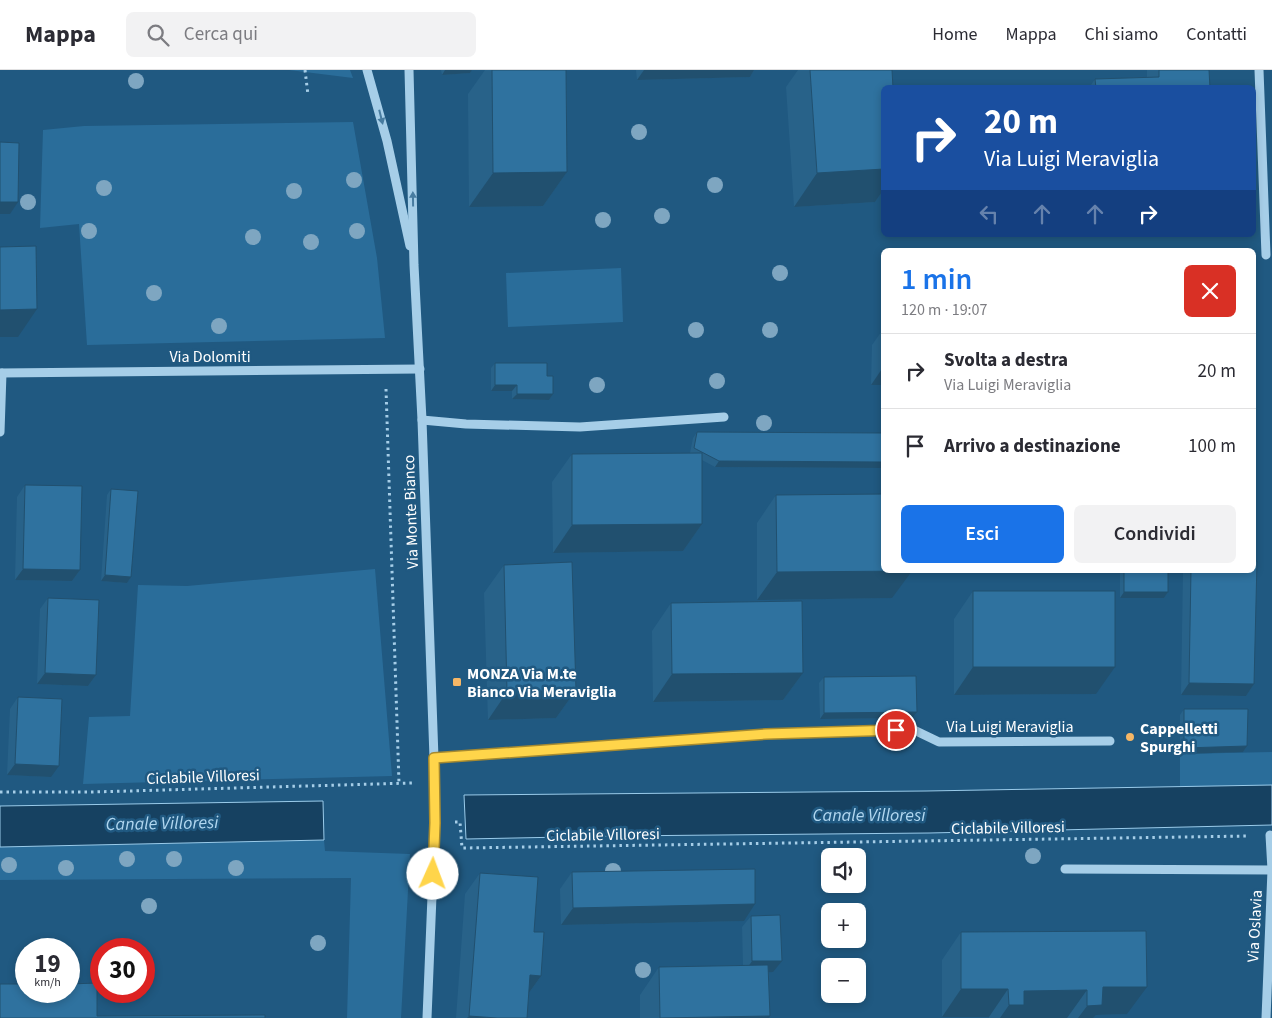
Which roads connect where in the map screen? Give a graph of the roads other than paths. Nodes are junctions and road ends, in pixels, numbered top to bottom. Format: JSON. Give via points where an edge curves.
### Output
{"nodes":[{"id":1,"x":367,"y":70,"type":"edge"},
{"id":2,"x":409,"y":70,"type":"edge"},
{"id":3,"x":1260,"y":70,"type":"edge"},
{"id":4,"x":1266,"y":255,"type":"dead end"},
{"id":5,"x":414,"y":266,"type":"junction"},
{"id":6,"x":420,"y":369,"type":"junction"},
{"id":7,"x":1,"y":373,"type":"edge"},
{"id":8,"x":724,"y":417,"type":"dead end"},
{"id":9,"x":422,"y":420,"type":"junction"},
{"id":10,"x":0,"y":432,"type":"edge"},
{"id":11,"x":1110,"y":741,"type":"dead end"},
{"id":12,"x":434,"y":758,"type":"junction"},
{"id":13,"x":1270,"y":835,"type":"road end"},
{"id":14,"x":1065,"y":869,"type":"dead end"},
{"id":15,"x":1272,"y":870,"type":"edge"},
{"id":16,"x":427,"y":1018,"type":"edge"},
{"id":17,"x":1266,"y":1018,"type":"edge"}],
"edges":[{"from":1,"to":5,"type":"street","name":"Via Monte Bianco","one_way":true,"via":[[387,141]]},
{"from":5,"to":2,"type":"street","name":"Via Monte Bianco","one_way":true},
{"from":3,"to":4,"type":"street"},
{"from":5,"to":6,"type":"street","name":"Via Monte Bianco"},
{"from":6,"to":7,"type":"street","name":"Via Dolomiti"},
{"from":6,"to":9,"type":"street","name":"Via Monte Bianco"},
{"from":7,"to":10,"type":"street"},
{"from":8,"to":9,"type":"street","via":[[580,427]]},
{"from":9,"to":12,"type":"street","name":"Via Monte Bianco"},
{"from":11,"to":12,"type":"street","name":"Via Luigi Meraviglia","via":[[939,742],[914,730],[766,734]]},
{"from":12,"to":16,"type":"street","name":"Via Monte Bianco","via":[[435,823]]},
{"from":13,"to":15,"type":"street","name":"Via Oslavia"},
{"from":14,"to":15,"type":"street"},
{"from":15,"to":17,"type":"street","name":"Via Oslavia"}]}
